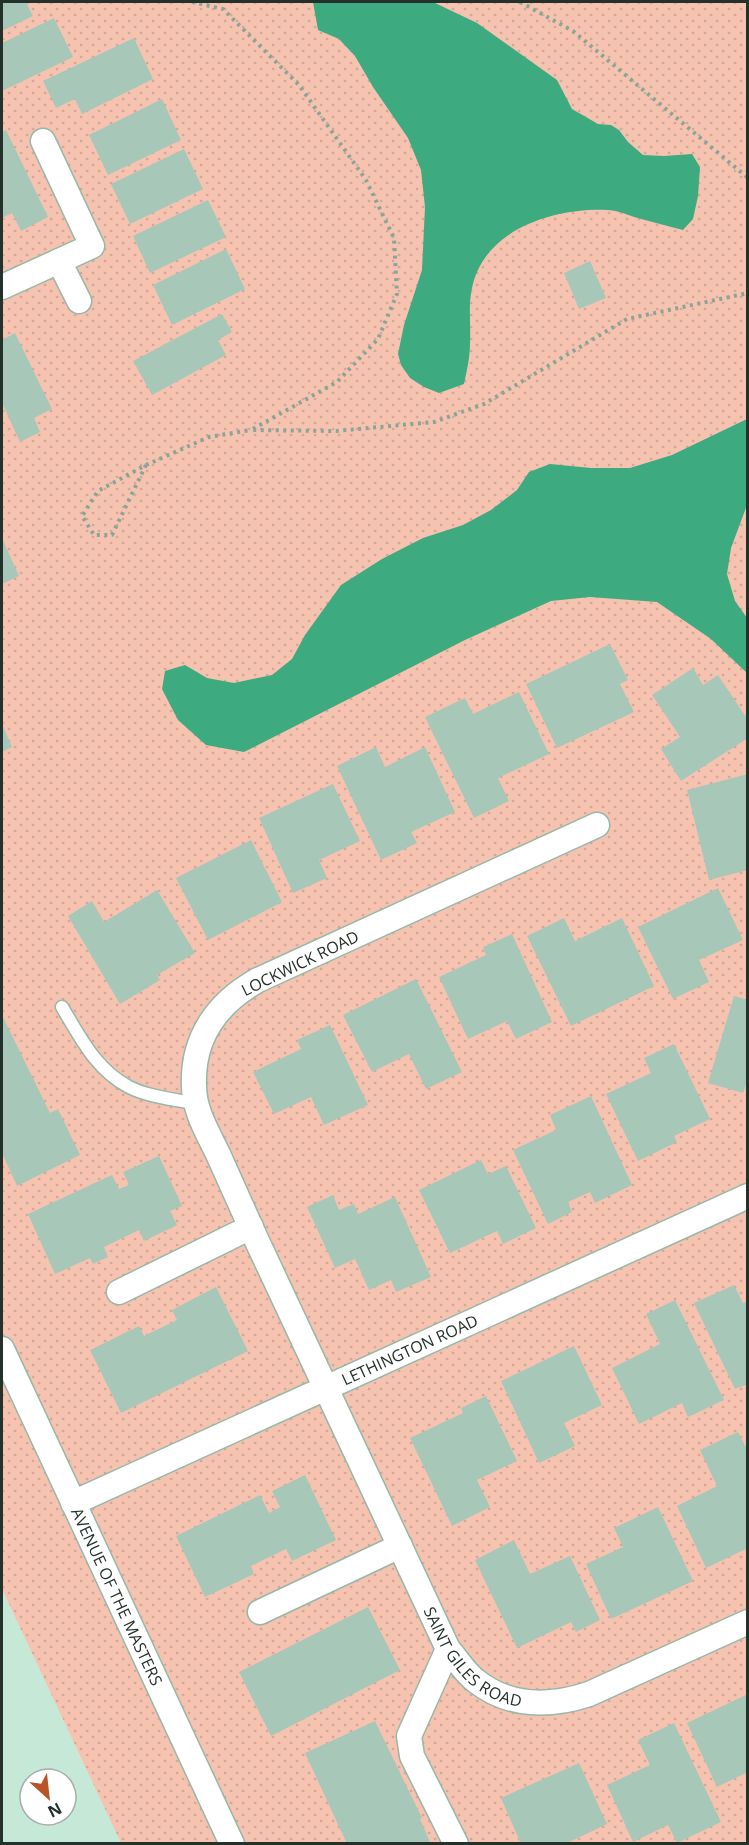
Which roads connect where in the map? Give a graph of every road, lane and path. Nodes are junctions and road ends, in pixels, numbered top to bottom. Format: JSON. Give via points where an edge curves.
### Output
{"nodes":[{"id":1,"x":192,"y":2,"type":"edge"},
{"id":2,"x":520,"y":2,"type":"edge"},
{"id":3,"x":43,"y":141,"type":"dead end"},
{"id":4,"x":747,"y":178,"type":"edge"},
{"id":5,"x":59,"y":261,"type":"junction"},
{"id":6,"x":2,"y":288,"type":"edge"},
{"id":7,"x":747,"y":293,"type":"edge"},
{"id":8,"x":78,"y":301,"type":"dead end"},
{"id":9,"x":251,"y":430,"type":"junction"},
{"id":10,"x":146,"y":465,"type":"junction"},
{"id":11,"x":597,"y":825,"type":"dead end"},
{"id":12,"x":62,"y":1007,"type":"dead end"},
{"id":13,"x":196,"y":1104,"type":"junction"},
{"id":14,"x":747,"y":1196,"type":"edge"},
{"id":15,"x":251,"y":1227,"type":"junction"},
{"id":16,"x":119,"y":1292,"type":"dead end"},
{"id":17,"x":2,"y":1349,"type":"edge"},
{"id":18,"x":326,"y":1388,"type":"junction"},
{"id":19,"x":73,"y":1503,"type":"junction"},
{"id":20,"x":399,"y":1546,"type":"junction"},
{"id":21,"x":260,"y":1612,"type":"dead end"},
{"id":22,"x":747,"y":1622,"type":"edge"},
{"id":23,"x":448,"y":1649,"type":"junction"},
{"id":24,"x":232,"y":1844,"type":"edge"},
{"id":25,"x":456,"y":1844,"type":"edge"}],
"edges":[{"from":1,"to":9,"type":"path","via":[[223,9],[299,85],[366,180],[394,238],[397,294],[378,339],[337,382]]},
{"from":2,"to":4,"type":"path","via":[[573,32]]},
{"from":3,"to":5,"type":"street","via":[[92,246]]},
{"from":5,"to":6,"type":"street"},
{"from":5,"to":8,"type":"street"},
{"from":7,"to":9,"type":"path","via":[[627,319],[484,404],[434,422],[336,431]]},
{"from":9,"to":10,"type":"path","via":[[209,437]]},
{"from":10,"to":10,"type":"path","via":[[98,491],[82,516],[94,535],[112,535]]},
{"from":11,"to":13,"type":"street","name":"LOCKWICK ROAD","via":[[240,990],[205,1030],[194,1069]]},
{"from":12,"to":13,"type":"lane","via":[[104,1071],[129,1088]]},
{"from":13,"to":15,"type":"street","name":"LOCKWICK ROAD"},
{"from":14,"to":18,"type":"street","name":"LETHINGTON ROAD"},
{"from":15,"to":16,"type":"street"},
{"from":15,"to":18,"type":"street","name":"LOCKWICK ROAD"},
{"from":17,"to":19,"type":"street","name":"AVENUE OF THE MASTERS"},
{"from":18,"to":19,"type":"street","name":"LETHINGTON ROAD"},
{"from":18,"to":20,"type":"street","name":"SAINT GILES ROAD"},
{"from":19,"to":24,"type":"street","name":"AVENUE OF THE MASTERS"},
{"from":20,"to":21,"type":"street"},
{"from":20,"to":23,"type":"street","name":"SAINT GILES ROAD"},
{"from":22,"to":23,"type":"street","name":"SAINT GILES ROAD","via":[[588,1694],[550,1704],[510,1699],[492,1691],[475,1680]]},
{"from":23,"to":25,"type":"street","via":[[409,1736],[412,1756]]}]}
